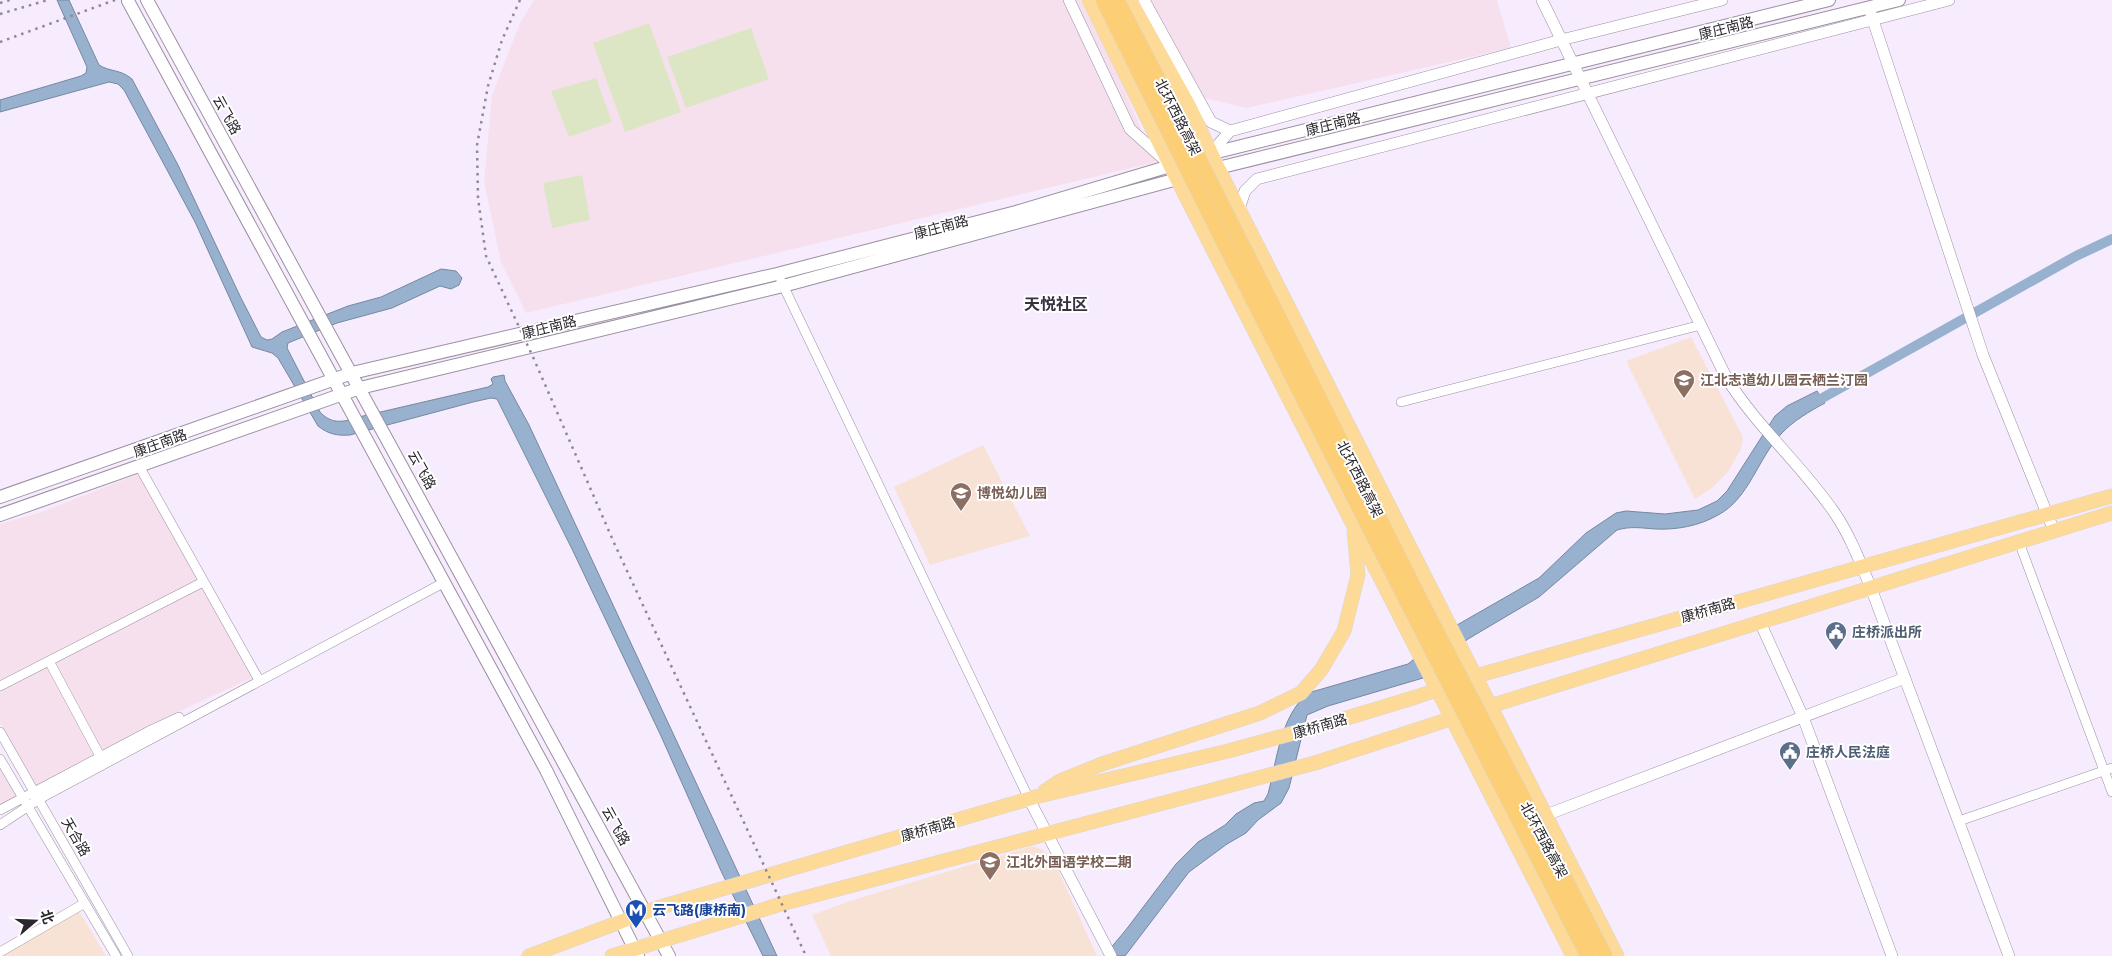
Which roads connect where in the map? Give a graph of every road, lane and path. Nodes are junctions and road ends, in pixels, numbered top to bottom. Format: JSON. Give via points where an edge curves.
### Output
{"nodes":[{"id":1,"x":147,"y":0,"type":"edge"},
{"id":2,"x":1069,"y":0,"type":"edge"},
{"id":3,"x":1089,"y":0,"type":"edge"},
{"id":4,"x":1103,"y":0,"type":"edge"},
{"id":5,"x":1117,"y":0,"type":"edge"},
{"id":6,"x":1130,"y":0,"type":"edge"},
{"id":7,"x":1144,"y":0,"type":"edge"},
{"id":8,"x":1542,"y":0,"type":"edge"},
{"id":9,"x":1722,"y":0,"type":"edge"},
{"id":10,"x":1830,"y":0,"type":"edge"},
{"id":11,"x":1899,"y":0,"type":"edge"},
{"id":12,"x":1949,"y":0,"type":"edge"},
{"id":13,"x":128,"y":1,"type":"dead end"},
{"id":14,"x":1869,"y":8,"type":"junction"},
{"id":15,"x":1872,"y":21,"type":"junction"},
{"id":16,"x":1561,"y":40,"type":"junction"},
{"id":17,"x":1573,"y":64,"type":"junction"},
{"id":18,"x":1581,"y":79,"type":"junction"},
{"id":19,"x":1588,"y":95,"type":"junction"},
{"id":20,"x":1230,"y":131,"type":"junction"},
{"id":21,"x":1211,"y":153,"type":"junction"},
{"id":22,"x":1171,"y":166,"type":"junction"},
{"id":23,"x":1218,"y":168,"type":"junction"},
{"id":24,"x":1177,"y":179,"type":"junction"},
{"id":25,"x":1239,"y":209,"type":"junction"},
{"id":26,"x":777,"y":274,"type":"junction"},
{"id":27,"x":783,"y":286,"type":"junction"},
{"id":28,"x":1701,"y":326,"type":"junction"},
{"id":29,"x":352,"y":373,"type":"junction"},
{"id":30,"x":333,"y":380,"type":"junction"},
{"id":31,"x":360,"y":388,"type":"junction"},
{"id":32,"x":342,"y":394,"type":"junction"},
{"id":33,"x":1401,"y":402,"type":"dead end"},
{"id":34,"x":139,"y":466,"type":"junction"},
{"id":35,"x":2112,"y":496,"type":"edge"},
{"id":36,"x":0,"y":497,"type":"edge"},
{"id":37,"x":2112,"y":513,"type":"edge"},
{"id":38,"x":2047,"y":514,"type":"junction"},
{"id":39,"x":0,"y":515,"type":"edge"},
{"id":40,"x":1353,"y":522,"type":"junction"},
{"id":41,"x":2054,"y":531,"type":"junction"},
{"id":42,"x":2019,"y":542,"type":"junction"},
{"id":43,"x":1862,"y":567,"type":"junction"},
{"id":44,"x":203,"y":582,"type":"junction"},
{"id":45,"x":443,"y":583,"type":"junction"},
{"id":46,"x":1871,"y":588,"type":"junction"},
{"id":47,"x":1760,"y":622,"type":"junction"},
{"id":48,"x":49,"y":661,"type":"junction"},
{"id":49,"x":1476,"y":676,"type":"junction"},
{"id":50,"x":1905,"y":678,"type":"junction"},
{"id":51,"x":259,"y":680,"type":"junction"},
{"id":52,"x":1435,"y":684,"type":"junction"},
{"id":53,"x":0,"y":686,"type":"edge"},
{"id":54,"x":236,"y":692,"type":"junction"},
{"id":55,"x":1490,"y":706,"type":"junction"},
{"id":56,"x":1803,"y":717,"type":"junction"},
{"id":57,"x":1453,"y":719,"type":"junction"},
{"id":58,"x":0,"y":732,"type":"edge"},
{"id":59,"x":100,"y":756,"type":"junction"},
{"id":60,"x":0,"y":759,"type":"edge"},
{"id":61,"x":2108,"y":769,"type":"edge"},
{"id":62,"x":34,"y":791,"type":"junction"},
{"id":63,"x":2112,"y":792,"type":"edge"},
{"id":64,"x":21,"y":798,"type":"junction"},
{"id":65,"x":1032,"y":798,"type":"junction"},
{"id":66,"x":39,"y":800,"type":"junction"},
{"id":67,"x":27,"y":807,"type":"junction"},
{"id":68,"x":0,"y":810,"type":"edge"},
{"id":69,"x":1546,"y":815,"type":"junction"},
{"id":70,"x":1959,"y":821,"type":"junction"},
{"id":71,"x":0,"y":824,"type":"edge"},
{"id":72,"x":1049,"y":833,"type":"junction"},
{"id":73,"x":85,"y":903,"type":"junction"},
{"id":74,"x":645,"y":912,"type":"junction"},
{"id":75,"x":620,"y":922,"type":"junction"},
{"id":76,"x":660,"y":940,"type":"junction"},
{"id":77,"x":0,"y":952,"type":"edge"},
{"id":78,"x":636,"y":952,"type":"edge"},
{"id":79,"x":116,"y":956,"type":"edge"},
{"id":80,"x":128,"y":956,"type":"edge"},
{"id":81,"x":529,"y":956,"type":"edge"},
{"id":82,"x":612,"y":956,"type":"edge"},
{"id":83,"x":669,"y":956,"type":"edge"},
{"id":84,"x":1111,"y":956,"type":"edge"},
{"id":85,"x":1573,"y":956,"type":"edge"},
{"id":86,"x":1588,"y":956,"type":"edge"},
{"id":87,"x":1605,"y":956,"type":"edge"},
{"id":88,"x":1617,"y":956,"type":"edge"},
{"id":89,"x":1892,"y":956,"type":"edge"},
{"id":90,"x":2009,"y":956,"type":"edge"}],
"edges":[{"from":1,"to":29,"type":"main road","name":"云飞路"},
{"from":2,"to":22,"type":"street","via":[[1130,129]]},
{"from":3,"to":22,"type":"main road"},
{"from":4,"to":86,"type":"highway","name":"北环西路高架","bridge":true},
{"from":5,"to":87,"type":"highway","name":"北环西路高架","bridge":true,"via":[[1424,607]]},
{"from":6,"to":21,"type":"main road","via":[[1189,106]]},
{"from":7,"to":20,"type":"street","via":[[1211,122]]},
{"from":8,"to":16,"type":"street"},
{"from":9,"to":16,"type":"street"},
{"from":10,"to":17,"type":"main road","name":"康庄南路"},
{"from":11,"to":14,"type":"main road","name":"康庄南路"},
{"from":12,"to":15,"type":"street"},
{"from":13,"to":30,"type":"main road"},
{"from":14,"to":15,"type":"street"},
{"from":14,"to":18,"type":"main road","name":"康庄南路"},
{"from":15,"to":19,"type":"street"},
{"from":15,"to":38,"type":"street","via":[[1983,355]]},
{"from":16,"to":17,"type":"street"},
{"from":16,"to":20,"type":"street"},
{"from":17,"to":18,"type":"street"},
{"from":17,"to":21,"type":"main road","name":"康庄南路"},
{"from":18,"to":19,"type":"street"},
{"from":18,"to":23,"type":"main road","name":"康庄南路"},
{"from":19,"to":25,"type":"street","via":[[1257,179],[1245,191]]},
{"from":19,"to":28,"type":"street"},
{"from":20,"to":21,"type":"street"},
{"from":21,"to":22,"type":"main road","name":"康庄南路"},
{"from":21,"to":23,"type":"main road"},
{"from":22,"to":24,"type":"main road"},
{"from":22,"to":26,"type":"main road","name":"康庄南路","via":[[1016,212]]},
{"from":23,"to":24,"type":"main road","name":"康庄南路"},
{"from":23,"to":25,"type":"main road"},
{"from":24,"to":27,"type":"main road","name":"康庄南路"},
{"from":24,"to":40,"type":"main road"},
{"from":25,"to":49,"type":"main road"},
{"from":26,"to":27,"type":"street"},
{"from":26,"to":29,"type":"main road","name":"康庄南路"},
{"from":27,"to":31,"type":"main road","name":"康庄南路"},
{"from":27,"to":65,"type":"street"},
{"from":28,"to":33,"type":"street"},
{"from":28,"to":43,"type":"street","via":[[1737,395],[1834,512]]},
{"from":29,"to":30,"type":"main road","name":"康庄南路"},
{"from":29,"to":31,"type":"main road","name":"云飞路"},
{"from":30,"to":32,"type":"main road"},
{"from":30,"to":36,"type":"main road","name":"康庄南路"},
{"from":31,"to":32,"type":"main road","name":"康庄南路"},
{"from":31,"to":74,"type":"main road","name":"云飞路"},
{"from":32,"to":34,"type":"main road","name":"康庄南路"},
{"from":32,"to":45,"type":"main road"},
{"from":34,"to":39,"type":"main road","name":"康庄南路"},
{"from":34,"to":44,"type":"street"},
{"from":35,"to":38,"type":"main road","name":"康桥南路"},
{"from":37,"to":41,"type":"main road","name":"康桥南路"},
{"from":38,"to":41,"type":"street"},
{"from":38,"to":43,"type":"main road","name":"康桥南路"},
{"from":40,"to":52,"type":"main road"},
{"from":40,"to":65,"type":"main road","via":[[1358,574],[1344,630],[1321,670],[1301,693],[1260,713],[1102,764],[1060,781]]},
{"from":41,"to":42,"type":"main road","name":"康桥南路"},
{"from":42,"to":46,"type":"main road","name":"康桥南路"},
{"from":42,"to":61,"type":"street"},
{"from":43,"to":46,"type":"street"},
{"from":43,"to":49,"type":"main road","name":"康桥南路"},
{"from":44,"to":48,"type":"street"},
{"from":44,"to":51,"type":"street"},
{"from":45,"to":51,"type":"street"},
{"from":45,"to":75,"type":"main road","via":[[546,770]]},
{"from":46,"to":47,"type":"main road","name":"康桥南路"},
{"from":46,"to":50,"type":"street"},
{"from":47,"to":55,"type":"main road","name":"康桥南路"},
{"from":47,"to":56,"type":"street"},
{"from":48,"to":53,"type":"street"},
{"from":48,"to":59,"type":"street"},
{"from":49,"to":52,"type":"main road","name":"康桥南路"},
{"from":49,"to":55,"type":"main road"},
{"from":50,"to":56,"type":"street"},
{"from":50,"to":70,"type":"street"},
{"from":51,"to":54,"type":"street"},
{"from":52,"to":57,"type":"main road"},
{"from":52,"to":65,"type":"main road","name":"康桥南路","via":[[1327,724]]},
{"from":54,"to":59,"type":"street"},
{"from":54,"to":66,"type":"street"},
{"from":55,"to":57,"type":"main road","name":"康桥南路"},
{"from":55,"to":69,"type":"main road"},
{"from":56,"to":69,"type":"street"},
{"from":56,"to":89,"type":"street"},
{"from":57,"to":72,"type":"main road","name":"康桥南路","via":[[1250,782]]},
{"from":57,"to":85,"type":"main road"},
{"from":58,"to":62,"type":"street","name":"天合路"},
{"from":59,"to":62,"type":"street"},
{"from":60,"to":64,"type":"street","name":"天合路"},
{"from":61,"to":63,"type":"street"},
{"from":61,"to":70,"type":"street"},
{"from":62,"to":64,"type":"street"},
{"from":62,"to":66,"type":"street","name":"天合路"},
{"from":64,"to":67,"type":"street","name":"天合路"},
{"from":64,"to":68,"type":"street"},
{"from":65,"to":72,"type":"street"},
{"from":65,"to":74,"type":"main road","name":"康桥南路"},
{"from":66,"to":67,"type":"street"},
{"from":66,"to":80,"type":"street","name":"天合路"},
{"from":67,"to":71,"type":"street"},
{"from":67,"to":73,"type":"street","name":"天合路"},
{"from":69,"to":88,"type":"main road"},
{"from":70,"to":90,"type":"street"},
{"from":72,"to":76,"type":"main road","name":"康桥南路"},
{"from":72,"to":84,"type":"street"},
{"from":73,"to":77,"type":"street"},
{"from":73,"to":79,"type":"street","name":"天合路"},
{"from":74,"to":75,"type":"main road","name":"康桥南路"},
{"from":74,"to":76,"type":"main road","name":"云飞路"},
{"from":75,"to":78,"type":"main road"},
{"from":75,"to":81,"type":"main road","name":"康桥南路"},
{"from":76,"to":78,"type":"main road","name":"康桥南路"},
{"from":76,"to":83,"type":"main road","name":"云飞路"},
{"from":78,"to":82,"type":"main road"}]}
